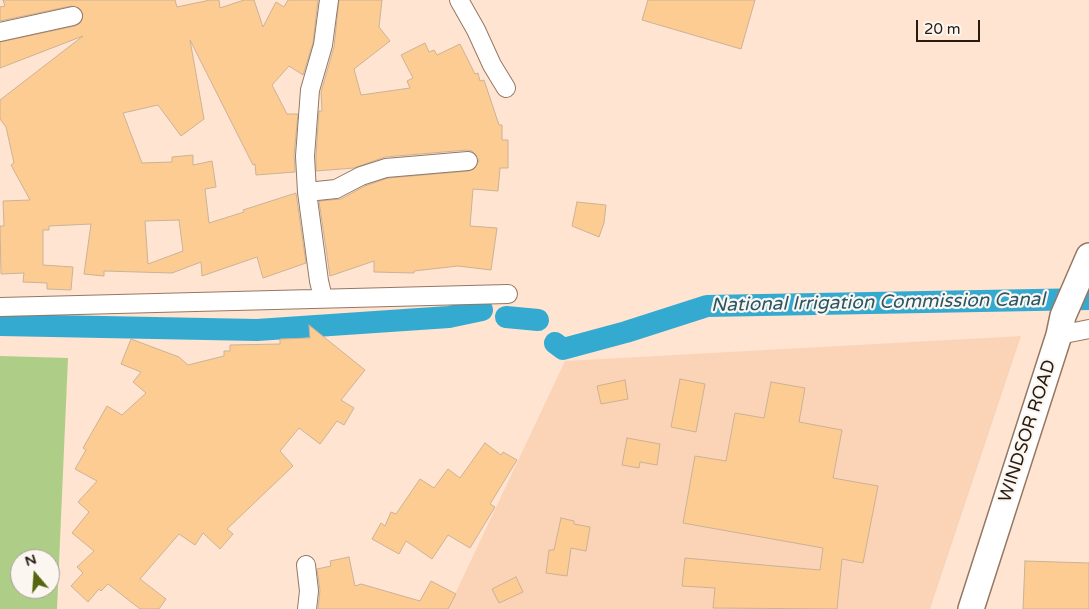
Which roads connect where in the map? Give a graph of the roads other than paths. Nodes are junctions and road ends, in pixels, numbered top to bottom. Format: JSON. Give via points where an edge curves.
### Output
{"nodes":[{"id":1,"x":329,"y":0,"type":"edge"},
{"id":2,"x":459,"y":0,"type":"edge"},
{"id":3,"x":73,"y":16,"type":"dead end"},
{"id":4,"x":0,"y":32,"type":"edge"},
{"id":5,"x":506,"y":88,"type":"dead end"},
{"id":6,"x":468,"y":161,"type":"dead end"},
{"id":7,"x":307,"y":192,"type":"junction"},
{"id":8,"x":1085,"y":264,"type":"edge"},
{"id":9,"x":508,"y":294,"type":"dead end"},
{"id":10,"x":323,"y":298,"type":"junction"},
{"id":11,"x":0,"y":307,"type":"edge"},
{"id":12,"x":1061,"y":326,"type":"junction"},
{"id":13,"x":1089,"y":329,"type":"edge"},
{"id":14,"x":306,"y":566,"type":"dead end"},
{"id":15,"x":307,"y":609,"type":"edge"},
{"id":16,"x":971,"y":609,"type":"edge"}],
"edges":[{"from":1,"to":7,"type":"street","via":[[323,45],[310,90],[305,156]]},
{"from":2,"to":5,"type":"street"},
{"from":3,"to":4,"type":"street"},
{"from":6,"to":7,"type":"street","via":[[386,168],[336,188]]},
{"from":7,"to":10,"type":"street"},
{"from":8,"to":12,"type":"main road","name":"WINDSOR ROAD"},
{"from":9,"to":10,"type":"street"},
{"from":10,"to":11,"type":"street"},
{"from":12,"to":13,"type":"street"},
{"from":12,"to":16,"type":"main road","name":"WINDSOR ROAD"},
{"from":14,"to":15,"type":"street"}]}
